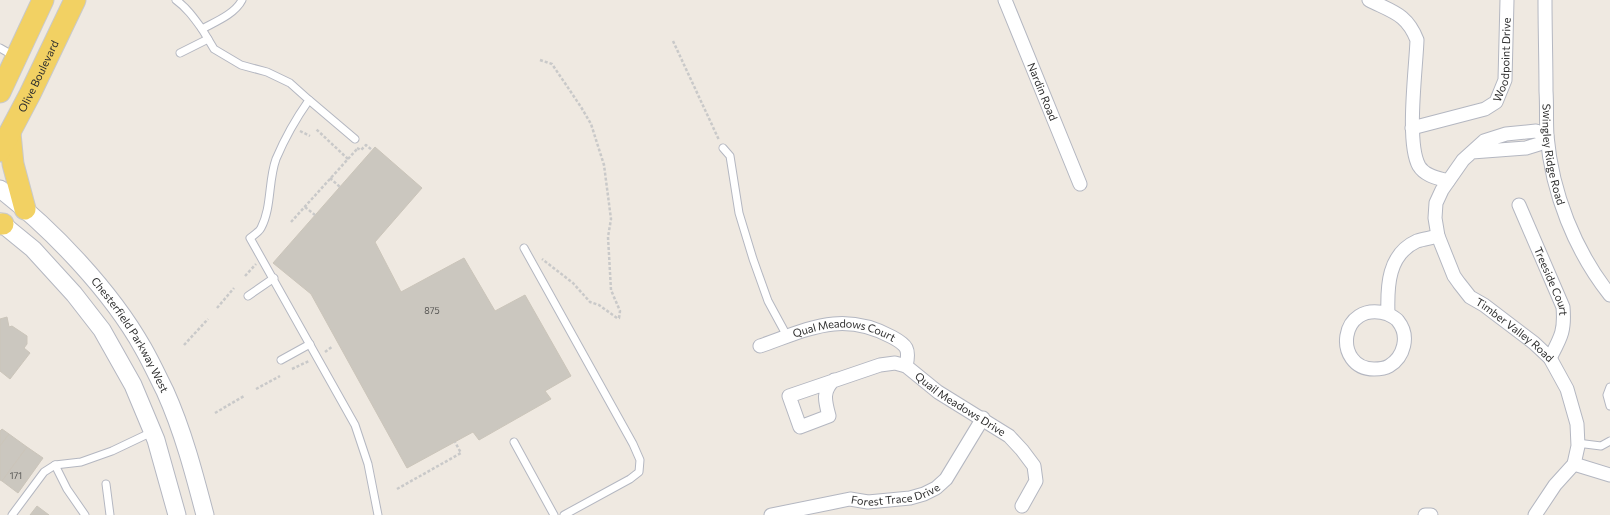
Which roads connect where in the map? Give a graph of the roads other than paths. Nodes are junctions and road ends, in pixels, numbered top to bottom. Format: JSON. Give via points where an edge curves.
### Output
{"nodes":[{"id":1,"x":42,"y":0,"type":"edge"},
{"id":2,"x":75,"y":0,"type":"edge"},
{"id":3,"x":176,"y":0,"type":"edge"},
{"id":4,"x":241,"y":0,"type":"edge"},
{"id":5,"x":1005,"y":0,"type":"edge"},
{"id":6,"x":1370,"y":0,"type":"edge"},
{"id":7,"x":1507,"y":0,"type":"edge"},
{"id":8,"x":1545,"y":0,"type":"edge"},
{"id":9,"x":202,"y":29,"type":"junction"},
{"id":10,"x":208,"y":39,"type":"junction"},
{"id":11,"x":8,"y":52,"type":"edge"},
{"id":12,"x":180,"y":53,"type":"dead end"},
{"id":13,"x":0,"y":92,"type":"edge"},
{"id":14,"x":309,"y":100,"type":"junction"},
{"id":15,"x":1412,"y":128,"type":"junction"},
{"id":16,"x":10,"y":133,"type":"junction"},
{"id":17,"x":1547,"y":136,"type":"junction"},
{"id":18,"x":355,"y":139,"type":"dead end"},
{"id":19,"x":723,"y":148,"type":"road end"},
{"id":20,"x":0,"y":151,"type":"edge"},
{"id":21,"x":1448,"y":181,"type":"junction"},
{"id":22,"x":1080,"y":184,"type":"dead end"},
{"id":23,"x":0,"y":189,"type":"edge"},
{"id":24,"x":1518,"y":205,"type":"dead end"},
{"id":25,"x":25,"y":209,"type":"junction"},
{"id":26,"x":1,"y":223,"type":"edge"},
{"id":27,"x":1438,"y":236,"type":"junction"},
{"id":28,"x":524,"y":248,"type":"dead end"},
{"id":29,"x":274,"y":278,"type":"junction"},
{"id":30,"x":1610,"y":295,"type":"edge"},
{"id":31,"x":248,"y":296,"type":"dead end"},
{"id":32,"x":1388,"y":314,"type":"junction"},
{"id":33,"x":787,"y":336,"type":"junction"},
{"id":34,"x":310,"y":344,"type":"junction"},
{"id":35,"x":760,"y":346,"type":"dead end"},
{"id":36,"x":1550,"y":358,"type":"junction"},
{"id":37,"x":281,"y":360,"type":"dead end"},
{"id":38,"x":906,"y":366,"type":"junction"},
{"id":39,"x":834,"y":380,"type":"dead end"},
{"id":40,"x":1610,"y":387,"type":"edge"},
{"id":41,"x":1610,"y":406,"type":"edge"},
{"id":42,"x":983,"y":418,"type":"junction"},
{"id":43,"x":153,"y":432,"type":"junction"},
{"id":44,"x":1610,"y":441,"type":"edge"},
{"id":45,"x":514,"y":442,"type":"dead end"},
{"id":46,"x":1577,"y":443,"type":"junction"},
{"id":47,"x":1574,"y":464,"type":"junction"},
{"id":48,"x":55,"y":465,"type":"junction"},
{"id":49,"x":1610,"y":475,"type":"edge"},
{"id":50,"x":106,"y":484,"type":"dead end"},
{"id":51,"x":1022,"y":506,"type":"dead end"},
{"id":52,"x":12,"y":515,"type":"edge"},
{"id":53,"x":85,"y":515,"type":"edge"},
{"id":54,"x":110,"y":515,"type":"edge"},
{"id":55,"x":177,"y":515,"type":"edge"},
{"id":56,"x":205,"y":515,"type":"edge"},
{"id":57,"x":378,"y":515,"type":"edge"},
{"id":58,"x":554,"y":515,"type":"edge"},
{"id":59,"x":564,"y":515,"type":"edge"},
{"id":60,"x":771,"y":515,"type":"edge"},
{"id":61,"x":1425,"y":515,"type":"edge"},
{"id":62,"x":1431,"y":515,"type":"edge"},
{"id":63,"x":1535,"y":515,"type":"edge"}],
"edges":[{"from":1,"to":11,"type":"main road"},
{"from":2,"to":16,"type":"main road","name":"Olive Boulevard"},
{"from":3,"to":9,"type":"lane"},
{"from":4,"to":9,"type":"lane","via":[[239,5],[219,20]]},
{"from":5,"to":22,"type":"street","name":"Nardin Road"},
{"from":6,"to":15,"type":"street","via":[[1402,16],[1412,27],[1417,40]]},
{"from":7,"to":15,"type":"street","name":"Woodpoint Drive","via":[[1505,80],[1496,102],[1486,109]]},
{"from":8,"to":17,"type":"street","name":"Swingley Ridge Road"},
{"from":9,"to":10,"type":"lane"},
{"from":10,"to":12,"type":"lane"},
{"from":10,"to":14,"type":"lane","via":[[214,49],[241,65],[267,72],[290,83]]},
{"from":11,"to":13,"type":"main road"},
{"from":14,"to":18,"type":"lane"},
{"from":14,"to":29,"type":"lane","via":[[276,159],[261,229],[250,238]]},
{"from":15,"to":21,"type":"street","via":[[1419,167],[1431,176]]},
{"from":16,"to":20,"type":"main road","name":"Olive Boulevard"},
{"from":16,"to":25,"type":"main road","via":[[13,164]]},
{"from":17,"to":21,"type":"street","name":"Timber Valley Road","via":[[1539,144],[1526,148],[1472,152]]},
{"from":17,"to":30,"type":"street","name":"Swingley Ridge Road","via":[[1559,194],[1575,240],[1595,276]]},
{"from":19,"to":33,"type":"lane","via":[[730,156],[739,213],[752,259],[768,302]]},
{"from":21,"to":27,"type":"street","name":"Timber Valley Road","via":[[1436,203]]},
{"from":23,"to":25,"type":"street","name":"Chesterfield Parkway West"},
{"from":24,"to":36,"type":"street","name":"Treeside Court","via":[[1563,307],[1565,322],[1562,335]]},
{"from":25,"to":56,"type":"street","name":"Chesterfield Parkway West","via":[[94,279],[143,347],[166,393],[187,448]]},
{"from":26,"to":43,"type":"street","name":"Chesterfield Parkway West","via":[[33,249],[74,294],[102,330],[133,385]]},
{"from":27,"to":32,"type":"street","via":[[1418,241],[1403,250],[1394,262],[1387,294]]},
{"from":27,"to":36,"type":"street","name":"Timber Valley Road","via":[[1454,276],[1470,297],[1534,343]]},
{"from":28,"to":59,"type":"lane","via":[[640,460],[639,472],[630,479]]},
{"from":29,"to":31,"type":"lane"},
{"from":29,"to":34,"type":"lane"},
{"from":32,"to":32,"type":"street","via":[[1398,321],[1403,330],[1405,338],[1402,352],[1396,361],[1382,369],[1368,369],[1358,365],[1349,355],[1346,344],[1347,330],[1362,314],[1378,311]]},
{"from":33,"to":35,"type":"street","name":"Qual Meadows Court"},
{"from":33,"to":38,"type":"street","name":"Qual Meadows Court","via":[[820,325],[856,323],[875,328],[906,346]]},
{"from":34,"to":37,"type":"lane"},
{"from":34,"to":57,"type":"lane","via":[[355,425],[368,464]]},
{"from":36,"to":46,"type":"street","name":"Timber Valley Road","via":[[1567,389],[1577,424]]},
{"from":38,"to":39,"type":"street","name":"Quail Meadows Drive","via":[[895,363],[880,365]]},
{"from":38,"to":42,"type":"street","name":"Quail Meadows Drive","via":[[938,392]]},
{"from":40,"to":41,"type":"lane","via":[[1607,395]]},
{"from":42,"to":51,"type":"street","name":"Quail Meadows Drive","via":[[1009,436],[1034,466],[1036,481]]},
{"from":42,"to":60,"type":"street","name":"Forest Trace Drive","via":[[946,479],[924,494],[868,502],[850,499]]},
{"from":43,"to":48,"type":"lane","via":[[81,462]]},
{"from":43,"to":55,"type":"street","name":"Chesterfield Parkway West"},
{"from":44,"to":46,"type":"lane","via":[[1601,446]]},
{"from":45,"to":58,"type":"lane"},
{"from":46,"to":47,"type":"street","name":"Timber Valley Road"},
{"from":47,"to":49,"type":"street"},
{"from":47,"to":63,"type":"street","via":[[1555,485]]},
{"from":48,"to":52,"type":"lane","via":[[44,472]]},
{"from":48,"to":53,"type":"lane"},
{"from":50,"to":54,"type":"lane"},
{"from":61,"to":62,"type":"street"}]}
